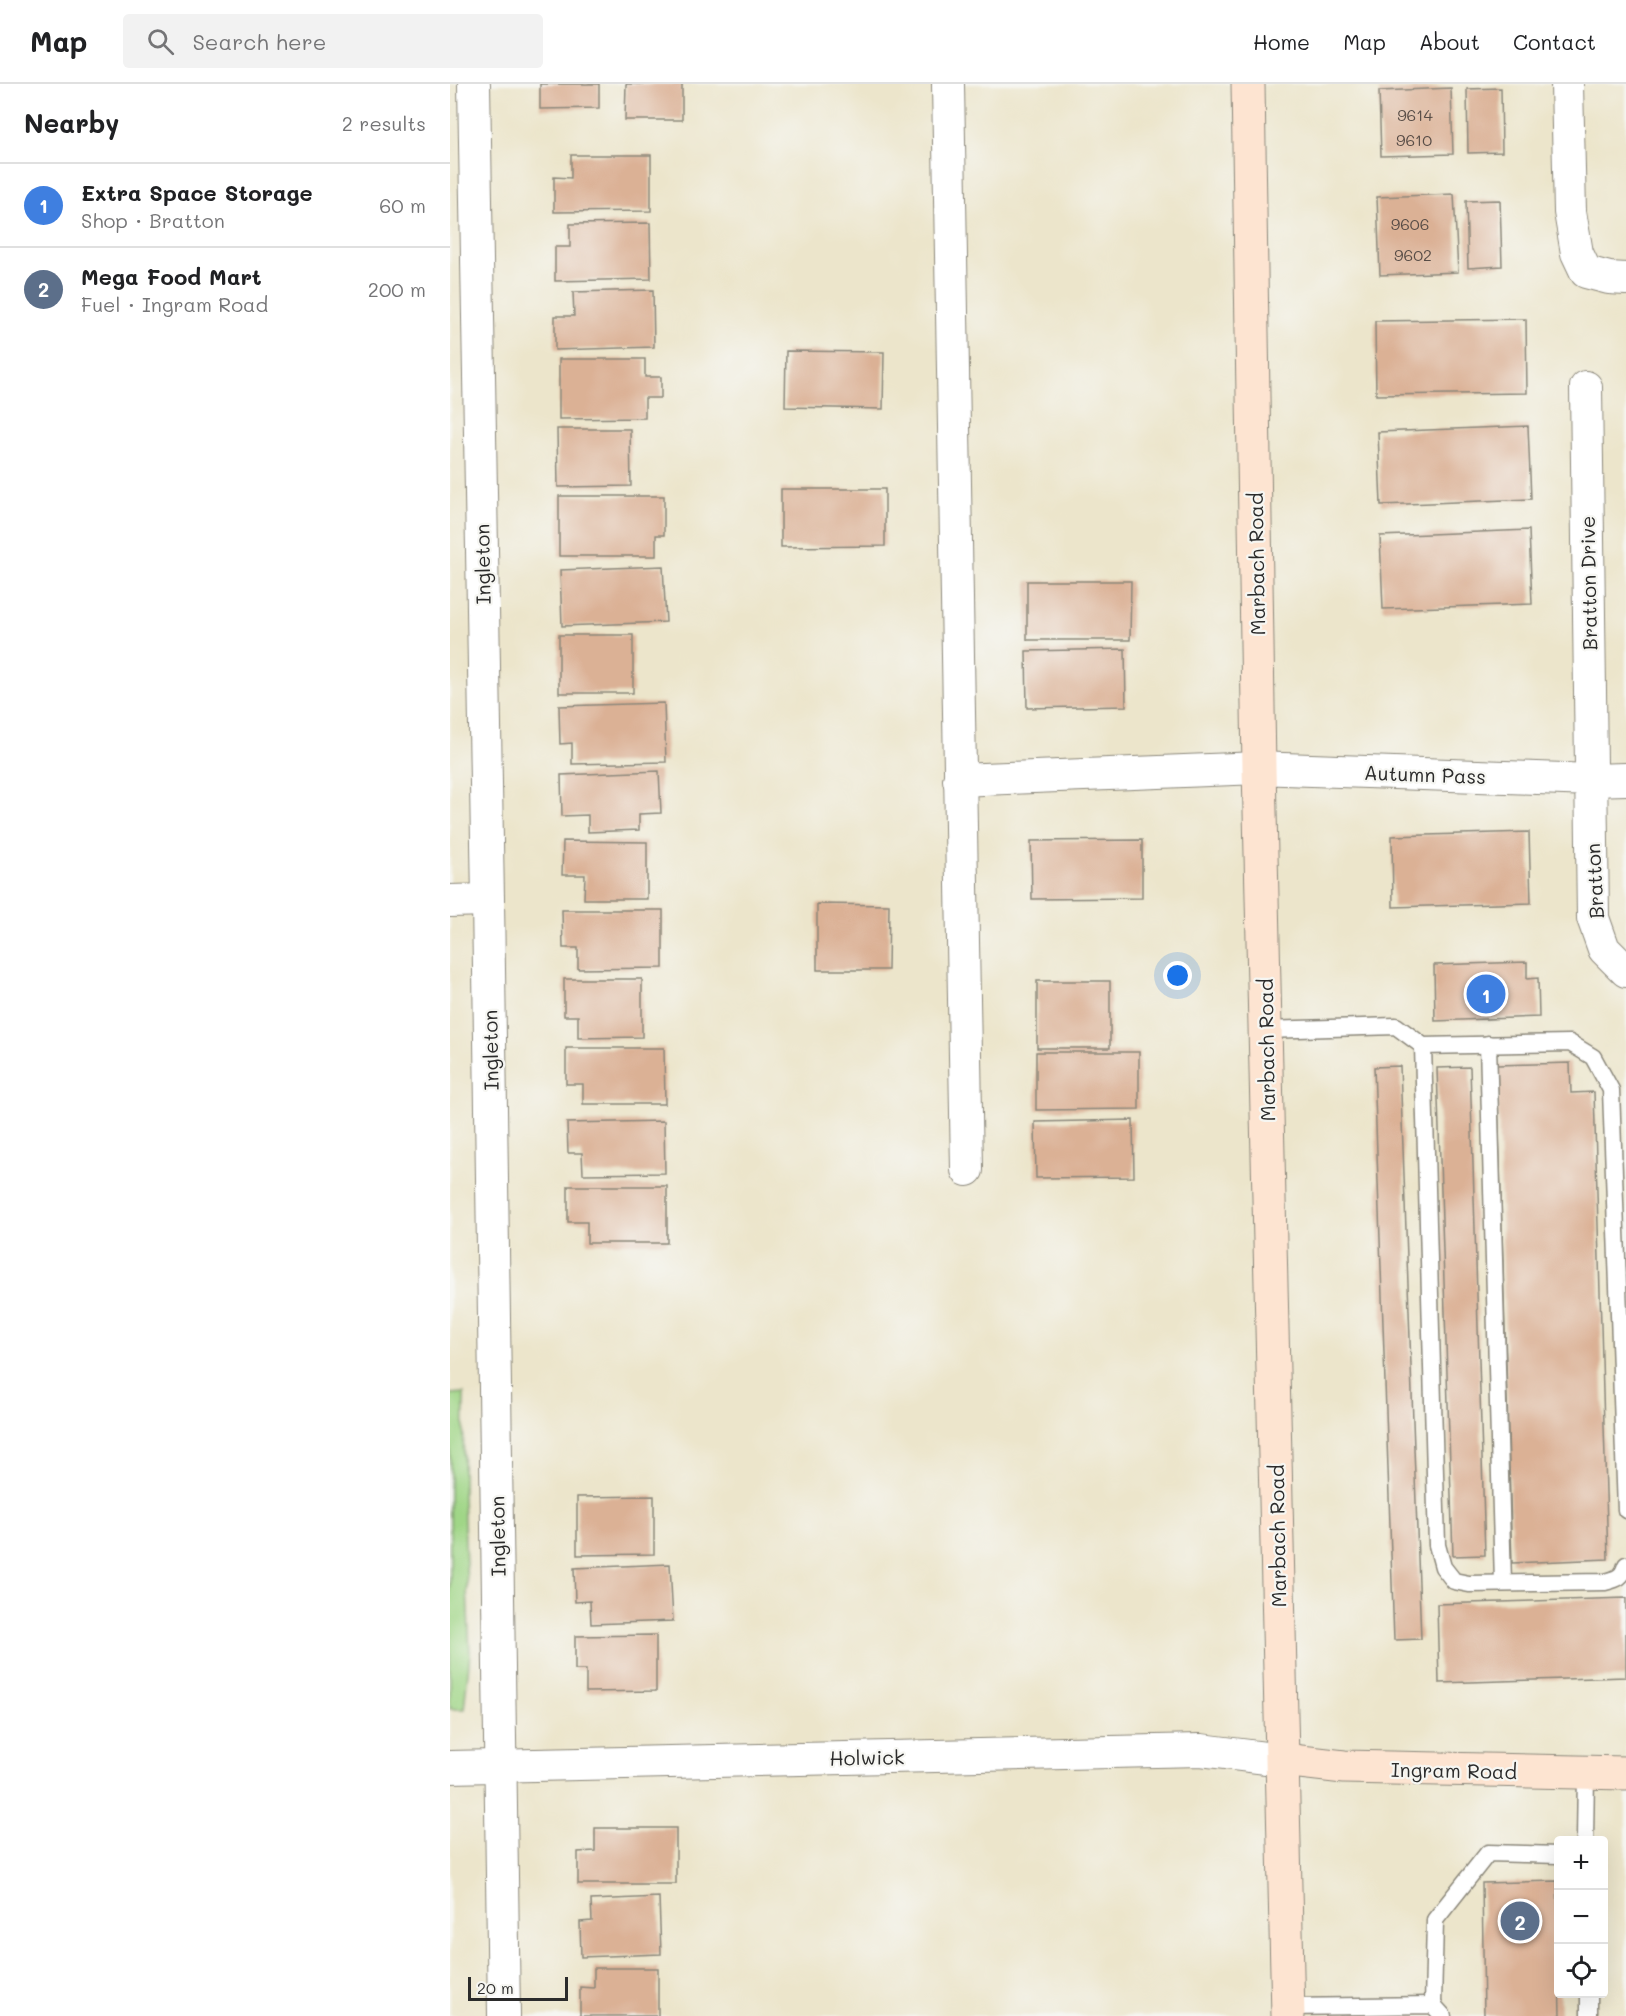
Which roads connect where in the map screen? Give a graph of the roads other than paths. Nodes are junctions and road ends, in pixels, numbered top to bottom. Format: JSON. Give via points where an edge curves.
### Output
{"nodes":[{"id":1,"x":474,"y":84,"type":"edge"},
{"id":2,"x":948,"y":84,"type":"edge"},
{"id":3,"x":1248,"y":84,"type":"edge"},
{"id":4,"x":1567,"y":84,"type":"edge"},
{"id":5,"x":1626,"y":279,"type":"edge"},
{"id":6,"x":1586,"y":387,"type":"dead end"},
{"id":7,"x":1259,"y":768,"type":"junction"},
{"id":8,"x":1626,"y":779,"type":"edge"},
{"id":9,"x":959,"y":780,"type":"junction"},
{"id":10,"x":1591,"y":780,"type":"junction"},
{"id":11,"x":488,"y":900,"type":"junction"},
{"id":12,"x":450,"y":901,"type":"edge"},
{"id":13,"x":1626,"y":971,"type":"edge"},
{"id":14,"x":1265,"y":1030,"type":"junction"},
{"id":15,"x":1488,"y":1044,"type":"junction"},
{"id":16,"x":1423,"y":1046,"type":"junction"},
{"id":17,"x":967,"y":1170,"type":"dead end"},
{"id":18,"x":1626,"y":1510,"type":"edge"},
{"id":19,"x":1626,"y":1564,"type":"edge"},
{"id":20,"x":1503,"y":1583,"type":"junction"},
{"id":21,"x":1283,"y":1760,"type":"junction"},
{"id":22,"x":500,"y":1766,"type":"junction"},
{"id":23,"x":450,"y":1767,"type":"edge"},
{"id":24,"x":1586,"y":1773,"type":"junction"},
{"id":25,"x":1626,"y":1773,"type":"edge"},
{"id":26,"x":1585,"y":1836,"type":"edge"},
{"id":27,"x":1554,"y":1855,"type":"edge"},
{"id":28,"x":1589,"y":1998,"type":"edge"},
{"id":29,"x":1438,"y":2010,"type":"edge"},
{"id":30,"x":1288,"y":2012,"type":"edge"},
{"id":31,"x":504,"y":2016,"type":"edge"},
{"id":32,"x":1589,"y":2016,"type":"edge"}],
"edges":[{"from":1,"to":11,"type":"street","name":"Ingleton"},
{"from":2,"to":9,"type":"street"},
{"from":3,"to":7,"type":"main road","name":"Marbach Road"},
{"from":4,"to":5,"type":"street","via":[[1570,212],[1576,253],[1586,272]]},
{"from":6,"to":10,"type":"street","name":"Bratton Drive"},
{"from":7,"to":9,"type":"street","name":"Autumn Pass"},
{"from":7,"to":10,"type":"street","name":"Autumn Pass"},
{"from":7,"to":14,"type":"main road","name":"Marbach Road"},
{"from":8,"to":10,"type":"street","name":"Autumn Pass"},
{"from":9,"to":17,"type":"street"},
{"from":10,"to":13,"type":"street","name":"Bratton","via":[[1593,918],[1604,949]]},
{"from":11,"to":12,"type":"street"},
{"from":11,"to":22,"type":"street","name":"Ingleton"},
{"from":14,"to":16,"type":"lane","via":[[1396,1026]]},
{"from":14,"to":21,"type":"main road","name":"Marbach Road"},
{"from":15,"to":16,"type":"lane"},
{"from":15,"to":18,"type":"lane","via":[[1570,1042],[1593,1057],[1611,1090]]},
{"from":15,"to":20,"type":"lane"},
{"from":16,"to":20,"type":"lane","via":[[1437,1545],[1443,1567],[1454,1581]]},
{"from":19,"to":20,"type":"lane","via":[[1617,1579],[1605,1582]]},
{"from":21,"to":22,"type":"street","name":"Holwick","via":[[1201,1750]]},
{"from":21,"to":24,"type":"main road","name":"Ingram Road","via":[[1344,1767]]},
{"from":21,"to":30,"type":"main road","name":"Marbach Road"},
{"from":22,"to":23,"type":"street","name":"Holwick"},
{"from":22,"to":31,"type":"street","name":"Ingleton"},
{"from":24,"to":25,"type":"main road","name":"Ingram Road"},
{"from":24,"to":26,"type":"lane"},
{"from":27,"to":29,"type":"lane","via":[[1488,1853],[1434,1920]]},
{"from":28,"to":32,"type":"lane"},
{"from":29,"to":30,"type":"lane"}]}
